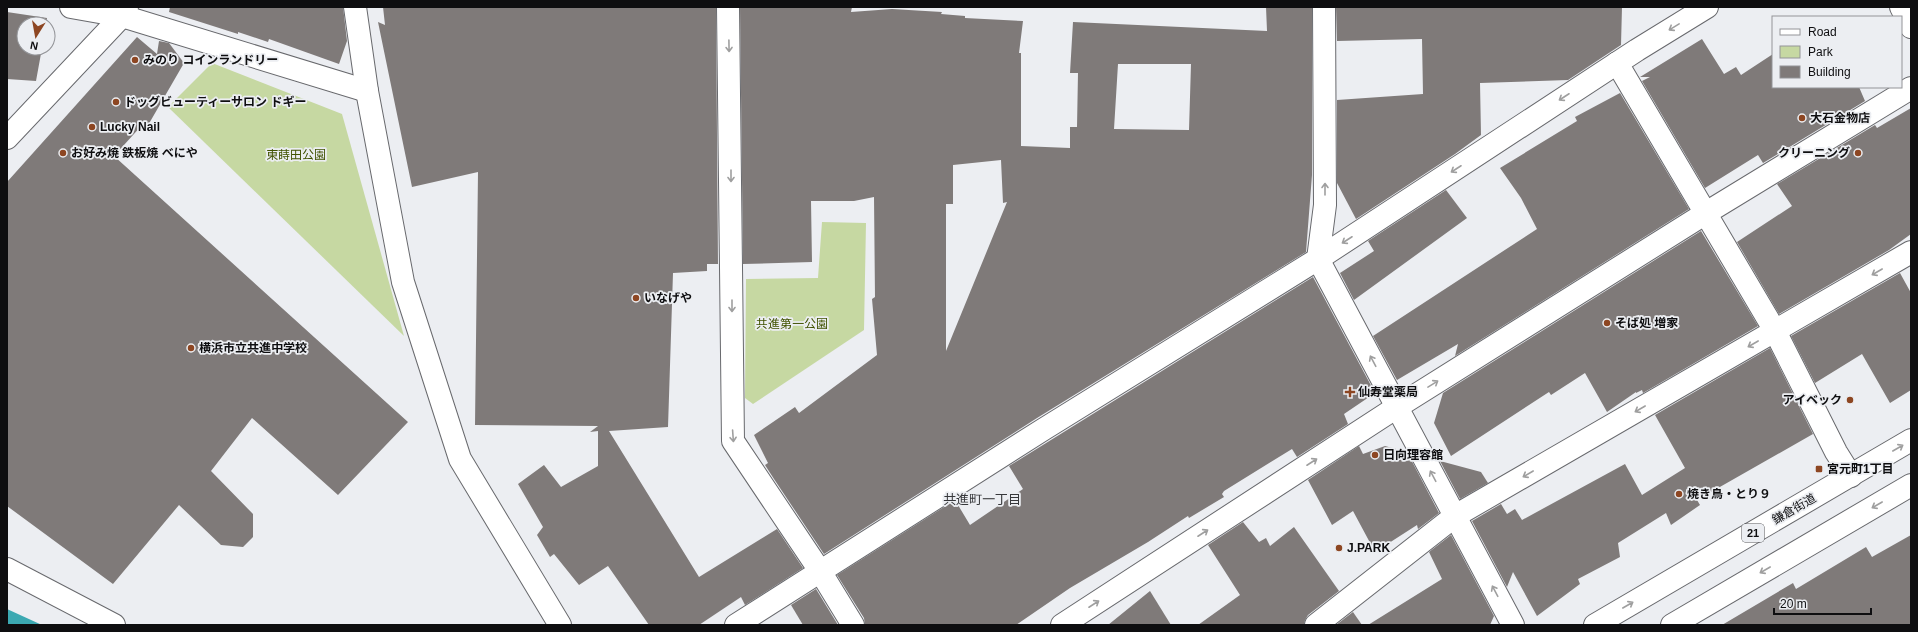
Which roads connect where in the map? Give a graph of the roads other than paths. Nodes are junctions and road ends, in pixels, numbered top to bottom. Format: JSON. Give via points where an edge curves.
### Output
{"nodes":[{"id":1,"x":71,"y":7,"type":"edge"},
{"id":2,"x":355,"y":7,"type":"edge"},
{"id":3,"x":728,"y":7,"type":"edge"},
{"id":4,"x":1324,"y":7,"type":"edge"},
{"id":5,"x":1707,"y":7,"type":"edge"},
{"id":6,"x":1901,"y":7,"type":"edge"},
{"id":7,"x":124,"y":12,"type":"edge"},
{"id":8,"x":1911,"y":27,"type":"edge"},
{"id":9,"x":1617,"y":63,"type":"junction"},
{"id":10,"x":1911,"y":88,"type":"edge"},
{"id":11,"x":368,"y":91,"type":"junction"},
{"id":12,"x":7,"y":138,"type":"edge"},
{"id":13,"x":1706,"y":213,"type":"junction"},
{"id":14,"x":1911,"y":252,"type":"edge"},
{"id":15,"x":1318,"y":259,"type":"junction"},
{"id":16,"x":1775,"y":331,"type":"junction"},
{"id":17,"x":1397,"y":407,"type":"junction"},
{"id":18,"x":1911,"y":440,"type":"edge"},
{"id":19,"x":1851,"y":476,"type":"junction"},
{"id":20,"x":1911,"y":485,"type":"edge"},
{"id":21,"x":1455,"y":516,"type":"junction"},
{"id":22,"x":7,"y":569,"type":"edge"},
{"id":23,"x":820,"y":571,"type":"junction"},
{"id":24,"x":114,"y":625,"type":"edge"},
{"id":25,"x":560,"y":625,"type":"edge"},
{"id":26,"x":736,"y":625,"type":"edge"},
{"id":27,"x":853,"y":625,"type":"edge"},
{"id":28,"x":1062,"y":625,"type":"edge"},
{"id":29,"x":1316,"y":625,"type":"edge"},
{"id":30,"x":1513,"y":625,"type":"edge"},
{"id":31,"x":1595,"y":625,"type":"edge"},
{"id":32,"x":1672,"y":625,"type":"edge"}],
"edges":[{"from":1,"to":7,"type":"street"},
{"from":2,"to":11,"type":"street"},
{"from":3,"to":23,"type":"street","one_way":true,"via":[[733,441]]},
{"from":15,"to":4,"type":"street","one_way":true,"via":[[1325,205]]},
{"from":5,"to":9,"type":"street","one_way":true},
{"from":6,"to":8,"type":"street"},
{"from":7,"to":11,"type":"street"},
{"from":7,"to":12,"type":"street"},
{"from":9,"to":13,"type":"street"},
{"from":9,"to":15,"type":"street","one_way":true},
{"from":10,"to":13,"type":"street"},
{"from":11,"to":25,"type":"street","via":[[403,282],[460,459]]},
{"from":13,"to":16,"type":"street"},
{"from":17,"to":13,"type":"street","one_way":true},
{"from":14,"to":16,"type":"street","one_way":true},
{"from":17,"to":15,"type":"street","one_way":true},
{"from":15,"to":23,"type":"street"},
{"from":16,"to":19,"type":"street","via":[[1836,452]]},
{"from":16,"to":21,"type":"street","one_way":true},
{"from":21,"to":17,"type":"street","one_way":true},
{"from":28,"to":17,"type":"street","one_way":true},
{"from":19,"to":18,"type":"street","name":"鎌倉街道","number":"21","one_way":true},
{"from":31,"to":19,"type":"street","name":"鎌倉街道","number":"21","one_way":true},
{"from":20,"to":32,"type":"street","one_way":true},
{"from":21,"to":29,"type":"street"},
{"from":30,"to":21,"type":"street","one_way":true},
{"from":22,"to":24,"type":"street"},
{"from":23,"to":26,"type":"street"},
{"from":23,"to":27,"type":"street"}]}
